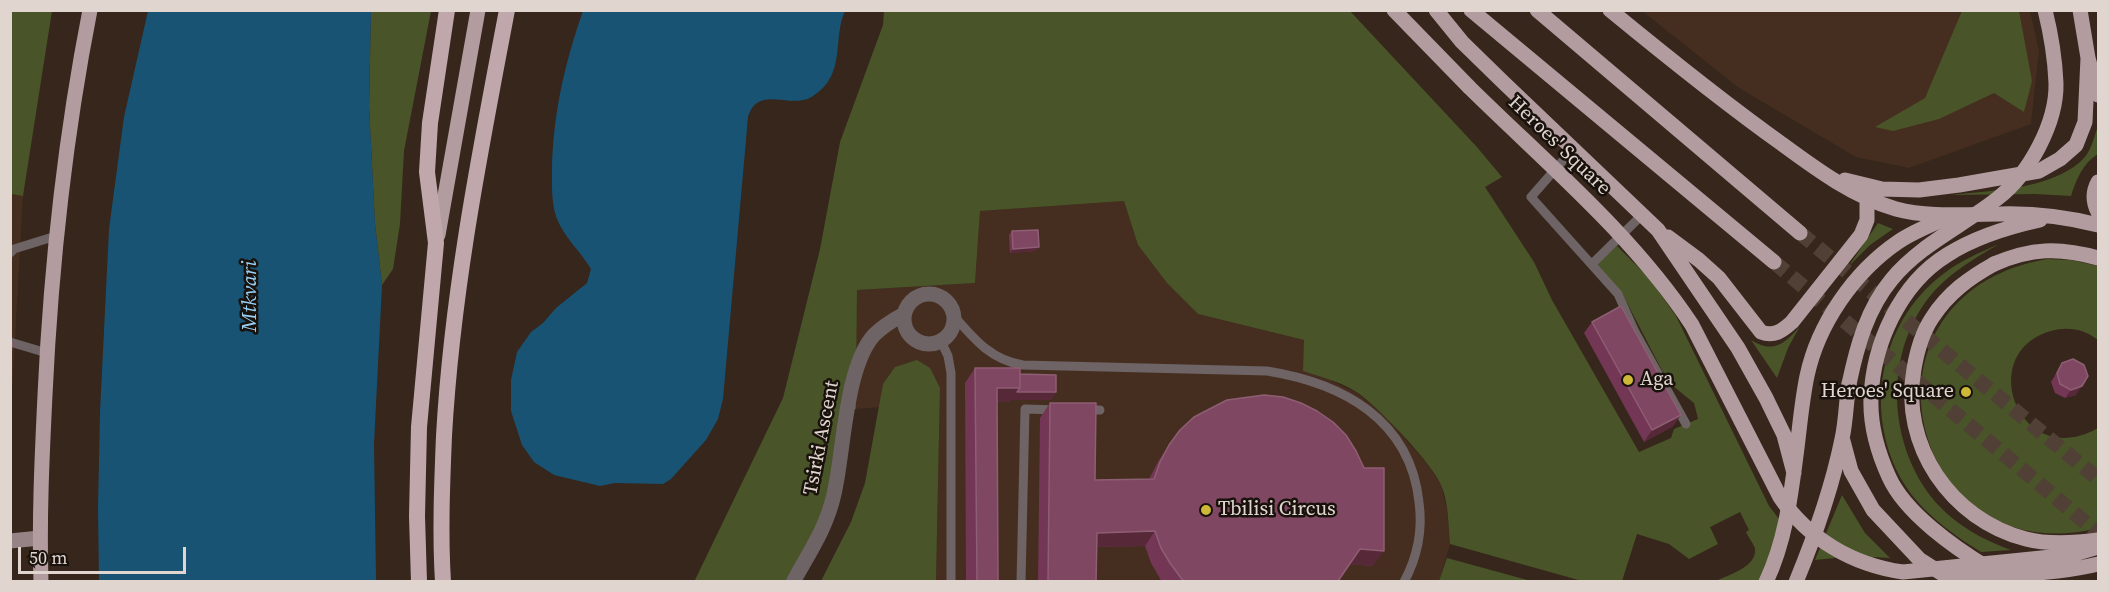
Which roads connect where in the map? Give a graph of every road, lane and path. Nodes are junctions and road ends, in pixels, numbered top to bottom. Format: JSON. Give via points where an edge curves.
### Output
{"nodes":[{"id":1,"x":90,"y":10,"type":"edge"},
{"id":2,"x":447,"y":10,"type":"edge"},
{"id":3,"x":478,"y":10,"type":"edge"},
{"id":4,"x":507,"y":10,"type":"edge"},
{"id":5,"x":1394,"y":10,"type":"edge"},
{"id":6,"x":1436,"y":10,"type":"edge"},
{"id":7,"x":1471,"y":10,"type":"edge"},
{"id":8,"x":1537,"y":10,"type":"edge"},
{"id":9,"x":1610,"y":10,"type":"edge"},
{"id":10,"x":2045,"y":10,"type":"edge"},
{"id":11,"x":2080,"y":10,"type":"edge"},
{"id":12,"x":2088,"y":58,"type":"junction"},
{"id":13,"x":2098,"y":95,"type":"edge"},
{"id":14,"x":1573,"y":149,"type":"junction"},
{"id":15,"x":1830,"y":176,"type":"junction"},
{"id":16,"x":2098,"y":182,"type":"edge"},
{"id":17,"x":1867,"y":198,"type":"junction"},
{"id":18,"x":2098,"y":212,"type":"edge"},
{"id":19,"x":1643,"y":214,"type":"junction"},
{"id":20,"x":1954,"y":215,"type":"junction"},
{"id":21,"x":2058,"y":217,"type":"junction"},
{"id":22,"x":2098,"y":225,"type":"edge"},
{"id":23,"x":1658,"y":230,"type":"junction"},
{"id":24,"x":1800,"y":233,"type":"tunnel mouth"},
{"id":25,"x":56,"y":236,"type":"junction"},
{"id":26,"x":436,"y":243,"type":"junction"},
{"id":27,"x":10,"y":253,"type":"edge"},
{"id":28,"x":2098,"y":258,"type":"edge"},
{"id":29,"x":1774,"y":262,"type":"tunnel mouth"},
{"id":30,"x":1592,"y":264,"type":"junction"},
{"id":31,"x":904,"y":314,"type":"junction"},
{"id":32,"x":954,"y":316,"type":"junction"},
{"id":33,"x":941,"y":341,"type":"junction"},
{"id":34,"x":10,"y":342,"type":"edge"},
{"id":35,"x":47,"y":353,"type":"junction"},
{"id":36,"x":1100,"y":410,"type":"dead end"},
{"id":37,"x":1686,"y":424,"type":"dead end"},
{"id":38,"x":1842,"y":438,"type":"junction"},
{"id":39,"x":1794,"y":473,"type":"junction"},
{"id":40,"x":40,"y":538,"type":"junction"},
{"id":41,"x":2098,"y":540,"type":"edge"},
{"id":42,"x":10,"y":541,"type":"edge"},
{"id":43,"x":2098,"y":547,"type":"edge"},
{"id":44,"x":2098,"y":564,"type":"edge"},
{"id":45,"x":41,"y":582,"type":"edge"},
{"id":46,"x":419,"y":582,"type":"edge"},
{"id":47,"x":444,"y":582,"type":"edge"},
{"id":48,"x":793,"y":582,"type":"edge"},
{"id":49,"x":951,"y":582,"type":"edge"},
{"id":50,"x":1022,"y":582,"type":"edge"},
{"id":51,"x":1404,"y":582,"type":"edge"},
{"id":52,"x":1766,"y":582,"type":"edge"},
{"id":53,"x":1796,"y":582,"type":"edge"},
{"id":54,"x":1953,"y":582,"type":"edge"},
{"id":55,"x":2018,"y":582,"type":"edge"}],
"edges":[{"from":1,"to":25,"type":"main road"},
{"from":2,"to":26,"type":"highway","via":[[430,123],[427,172]]},
{"from":3,"to":26,"type":"main road"},
{"from":4,"to":47,"type":"highway","via":[[473,190],[453,326],[443,470]]},
{"from":5,"to":43,"type":"main road","name":"Heroes' Square","bridge":true,"via":[[1629,243],[1675,299],[1780,497],[1792,515],[1819,539],[1860,562],[1904,572],[2071,555]]},
{"from":6,"to":14,"type":"main road","name":"Heroes' Square","via":[[1470,50]]},
{"from":7,"to":29,"type":"main road"},
{"from":8,"to":24,"type":"main road"},
{"from":9,"to":15,"type":"main road","name":"Heroes' Square","via":[[1732,108]]},
{"from":10,"to":38,"type":"main road","bridge":true,"via":[[2055,94],[2048,124],[2030,162],[1999,198],[1936,240],[1894,277],[1870,313],[1855,354]]},
{"from":11,"to":12,"type":"main road"},
{"from":12,"to":13,"type":"main road"},
{"from":12,"to":15,"type":"main road","via":[[2085,122],[2076,145],[2039,171],[1918,190],[1882,189]]},
{"from":14,"to":19,"type":"main road","name":"Heroes' Square"},
{"from":14,"to":30,"type":"lane","via":[[1531,197]]},
{"from":15,"to":17,"type":"main road","name":"Heroes' Square"},
{"from":16,"to":18,"type":"main road","via":[[2094,204]]},
{"from":17,"to":20,"type":"main road","name":"Heroes' Square","via":[[1897,209]]},
{"from":17,"to":23,"type":"main road","via":[[1862,235],[1792,322],[1776,334],[1761,332],[1719,278]]},
{"from":19,"to":23,"type":"main road","name":"Heroes' Square"},
{"from":19,"to":30,"type":"lane"},
{"from":20,"to":21,"type":"main road","name":"Heroes' Square"},
{"from":20,"to":39,"type":"main road","name":"Heroes' Square","via":[[1898,242],[1864,273],[1837,307],[1816,346],[1807,375]]},
{"from":21,"to":22,"type":"main road","name":"Heroes' Square"},
{"from":21,"to":55,"type":"main road","via":[[2025,223],[1976,240],[1946,255],[1921,276],[1892,318],[1876,356],[1871,398],[1873,429],[1882,458],[1889,478],[1904,499],[1955,548]]},
{"from":23,"to":39,"type":"main road","name":"Heroes' Square","via":[[1738,348],[1766,398],[1784,435]]},
{"from":25,"to":27,"type":"lane"},
{"from":25,"to":35,"type":"main road"},
{"from":26,"to":46,"type":"highway","via":[[419,427]]},
{"from":28,"to":41,"type":"main road","bridge":true,"via":[[2044,250],[2017,254],[1975,275],[1951,294],[1932,318],[1919,346],[1911,385],[1915,426],[1926,459],[1936,477],[1966,509],[2004,532],[2026,539],[2049,543]]},
{"from":30,"to":37,"type":"lane","via":[[1618,294]]},
{"from":31,"to":32,"type":"street","via":[[918,296],[934,294],[948,302]]},
{"from":31,"to":33,"type":"street","via":[[911,337],[926,344]]},
{"from":31,"to":48,"type":"street","name":"Tsirki Ascent","via":[[880,330],[862,352],[835,493],[822,530]]},
{"from":32,"to":33,"type":"street","via":[[951,330]]},
{"from":32,"to":51,"type":"lane","via":[[992,355],[1008,363],[1267,371],[1298,376],[1356,401],[1398,439],[1418,489],[1420,539]]},
{"from":33,"to":49,"type":"lane","via":[[951,373]]},
{"from":34,"to":35,"type":"lane"},
{"from":35,"to":40,"type":"main road"},
{"from":36,"to":50,"type":"lane","via":[[1025,409]]},
{"from":38,"to":53,"type":"main road","via":[[1809,552]]},
{"from":38,"to":54,"type":"main road","via":[[1851,471],[1873,510],[1919,559]]},
{"from":39,"to":52,"type":"main road","name":"Heroes' Square","via":[[1782,543]]},
{"from":40,"to":42,"type":"main road"},
{"from":40,"to":45,"type":"main road"},
{"from":44,"to":54,"type":"main road","bridge":true}]}
